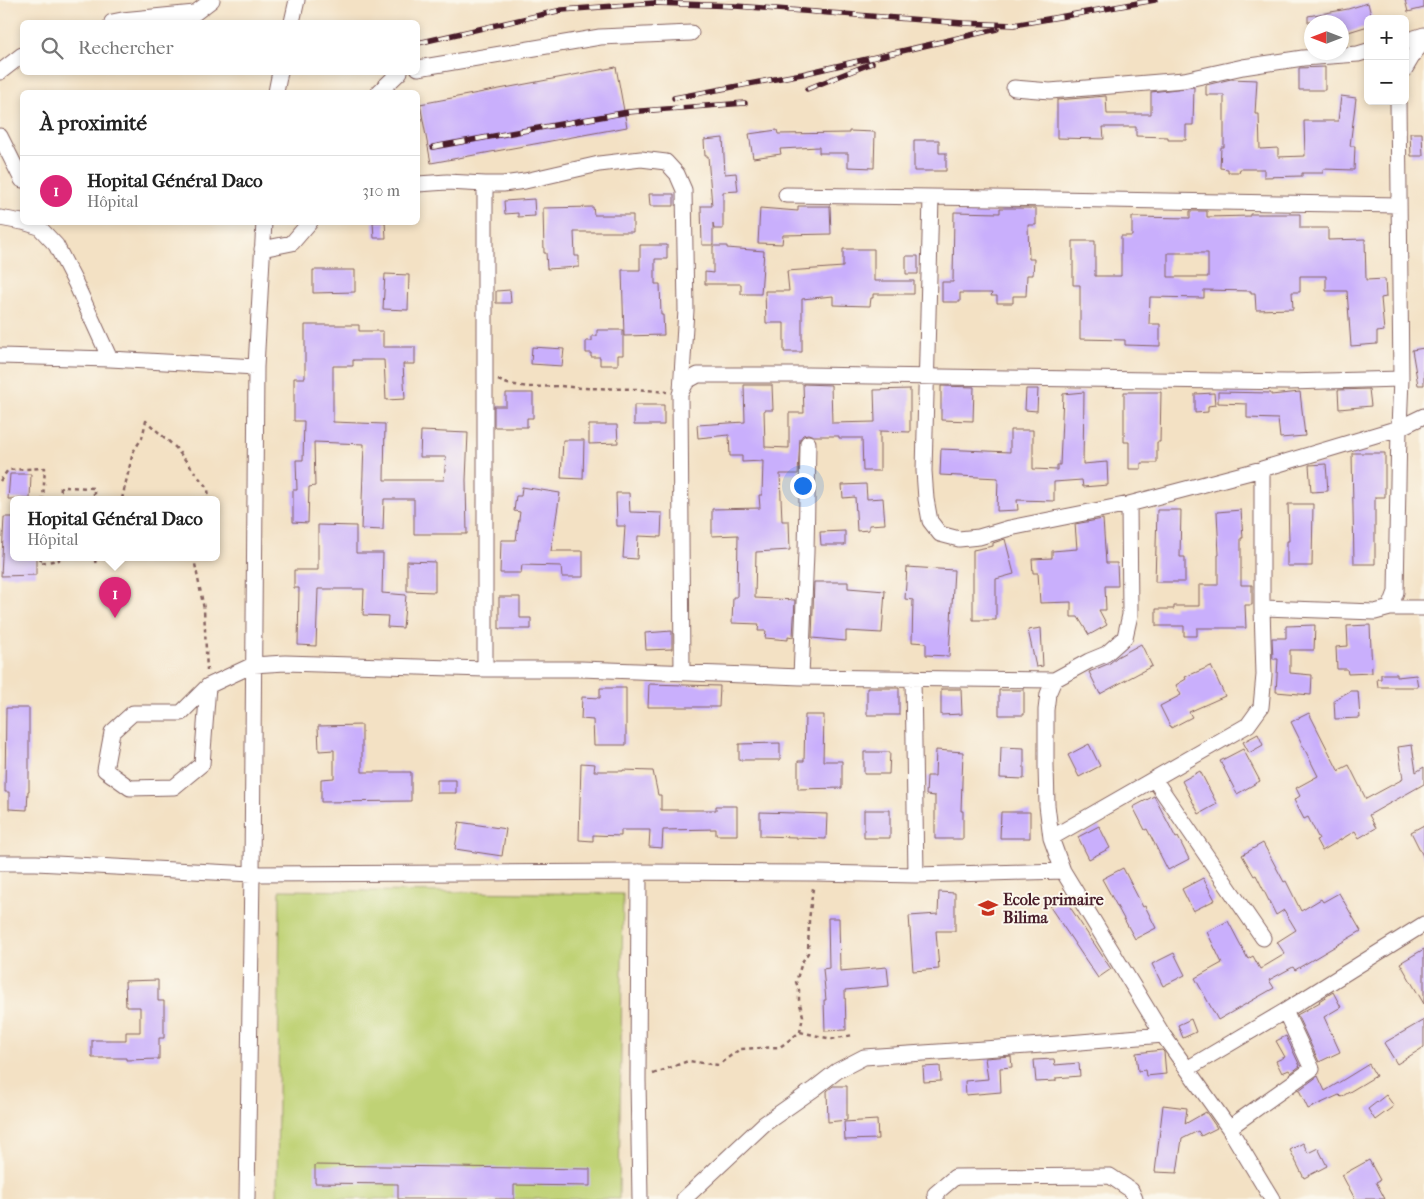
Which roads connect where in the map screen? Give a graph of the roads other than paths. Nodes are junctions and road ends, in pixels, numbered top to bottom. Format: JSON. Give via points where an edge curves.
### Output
{"nodes":[{"id":1,"x":212,"y":0,"type":"edge"},
{"id":2,"x":297,"y":0,"type":"edge"},
{"id":3,"x":122,"y":20,"type":"edge"},
{"id":4,"x":292,"y":20,"type":"edge"},
{"id":5,"x":691,"y":33,"type":"dead end"},
{"id":6,"x":1424,"y":35,"type":"edge"},
{"id":7,"x":1409,"y":40,"type":"edge"},
{"id":8,"x":1424,"y":42,"type":"edge"},
{"id":9,"x":1364,"y":52,"type":"edge"},
{"id":10,"x":20,"y":57,"type":"edge"},
{"id":11,"x":1409,"y":62,"type":"edge"},
{"id":12,"x":420,"y":68,"type":"edge"},
{"id":13,"x":0,"y":72,"type":"edge"},
{"id":14,"x":279,"y":75,"type":"edge"},
{"id":15,"x":397,"y":75,"type":"edge"},
{"id":16,"x":1014,"y":88,"type":"dead end"},
{"id":17,"x":276,"y":90,"type":"edge"},
{"id":18,"x":381,"y":90,"type":"edge"},
{"id":19,"x":1398,"y":105,"type":"edge"},
{"id":20,"x":0,"y":136,"type":"edge"},
{"id":21,"x":20,"y":176,"type":"edge"},
{"id":22,"x":420,"y":184,"type":"edge"},
{"id":23,"x":485,"y":184,"type":"junction"},
{"id":24,"x":786,"y":195,"type":"dead end"},
{"id":25,"x":931,"y":197,"type":"junction"},
{"id":26,"x":1399,"y":205,"type":"junction"},
{"id":27,"x":0,"y":218,"type":"edge"},
{"id":28,"x":20,"y":221,"type":"edge"},
{"id":29,"x":33,"y":225,"type":"edge"},
{"id":30,"x":46,"y":225,"type":"edge"},
{"id":31,"x":264,"y":225,"type":"edge"},
{"id":32,"x":307,"y":225,"type":"edge"},
{"id":33,"x":56,"y":245,"type":"junction"},
{"id":34,"x":262,"y":249,"type":"junction"},
{"id":35,"x":0,"y":356,"type":"edge"},
{"id":36,"x":110,"y":359,"type":"junction"},
{"id":37,"x":256,"y":367,"type":"junction"},
{"id":38,"x":927,"y":377,"type":"junction"},
{"id":39,"x":1401,"y":379,"type":"junction"},
{"id":40,"x":680,"y":394,"type":"junction"},
{"id":41,"x":1424,"y":416,"type":"edge"},
{"id":42,"x":1399,"y":428,"type":"junction"},
{"id":43,"x":808,"y":443,"type":"dead end"},
{"id":44,"x":1262,"y":469,"type":"junction"},
{"id":45,"x":1129,"y":504,"type":"junction"},
{"id":46,"x":1262,"y":608,"type":"junction"},
{"id":47,"x":1390,"y":608,"type":"junction"},
{"id":48,"x":1424,"y":608,"type":"edge"},
{"id":49,"x":253,"y":665,"type":"junction"},
{"id":50,"x":484,"y":668,"type":"junction"},
{"id":51,"x":682,"y":672,"type":"junction"},
{"id":52,"x":801,"y":676,"type":"junction"},
{"id":53,"x":914,"y":678,"type":"junction"},
{"id":54,"x":1054,"y":680,"type":"junction"},
{"id":55,"x":208,"y":686,"type":"junction"},
{"id":56,"x":1154,"y":779,"type":"junction"},
{"id":57,"x":1051,"y":838,"type":"junction"},
{"id":58,"x":0,"y":863,"type":"edge"},
{"id":59,"x":1063,"y":871,"type":"junction"},
{"id":60,"x":639,"y":872,"type":"junction"},
{"id":61,"x":252,"y":874,"type":"junction"},
{"id":62,"x":916,"y":875,"type":"junction"},
{"id":63,"x":1424,"y":924,"type":"edge"},
{"id":64,"x":1263,"y":938,"type":"dead end"},
{"id":65,"x":1285,"y":1011,"type":"junction"},
{"id":66,"x":1163,"y":1036,"type":"junction"},
{"id":67,"x":1187,"y":1069,"type":"junction"},
{"id":68,"x":1229,"y":1128,"type":"junction"},
{"id":69,"x":247,"y":1199,"type":"edge"},
{"id":70,"x":640,"y":1199,"type":"edge"},
{"id":71,"x":684,"y":1199,"type":"edge"},
{"id":72,"x":936,"y":1199,"type":"edge"},
{"id":73,"x":1136,"y":1199,"type":"edge"},
{"id":74,"x":1272,"y":1199,"type":"edge"}],
"edges":[{"from":1,"to":3,"type":"street","via":[[195,14]]},
{"from":2,"to":4,"type":"street"},
{"from":5,"to":12,"type":"street","via":[[600,37]]},
{"from":6,"to":7,"type":"street"},
{"from":8,"to":11,"type":"street"},
{"from":9,"to":16,"type":"street","via":[[1303,58],[1184,80],[1050,91]]},
{"from":10,"to":13,"type":"street"},
{"from":14,"to":17,"type":"street"},
{"from":15,"to":18,"type":"street"},
{"from":19,"to":26,"type":"street"},
{"from":20,"to":21,"type":"street"},
{"from":22,"to":23,"type":"street"},
{"from":23,"to":40,"type":"street","via":[[525,182],[600,164],[640,159],[666,162],[677,174],[684,190],[686,310]]},
{"from":23,"to":50,"type":"street"},
{"from":24,"to":25,"type":"street"},
{"from":25,"to":26,"type":"street"},
{"from":25,"to":38,"type":"street"},
{"from":26,"to":39,"type":"street"},
{"from":27,"to":28,"type":"street"},
{"from":29,"to":33,"type":"street","via":[[39,227]]},
{"from":30,"to":33,"type":"street"},
{"from":31,"to":34,"type":"street"},
{"from":32,"to":34,"type":"street","via":[[292,243]]},
{"from":33,"to":36,"type":"street"},
{"from":34,"to":37,"type":"street"},
{"from":35,"to":36,"type":"street"},
{"from":36,"to":37,"type":"street"},
{"from":37,"to":49,"type":"street"},
{"from":38,"to":39,"type":"street","via":[[1288,382]]},
{"from":38,"to":40,"type":"street","via":[[698,375],[686,381]]},
{"from":38,"to":45,"type":"street","via":[[926,499],[930,521],[940,534],[959,539],[979,537]]},
{"from":39,"to":42,"type":"street"},
{"from":40,"to":51,"type":"street"},
{"from":41,"to":42,"type":"street"},
{"from":42,"to":44,"type":"street"},
{"from":42,"to":47,"type":"street","via":[[1396,592]]},
{"from":43,"to":52,"type":"street"},
{"from":44,"to":45,"type":"street"},
{"from":44,"to":46,"type":"street"},
{"from":45,"to":54,"type":"street","via":[[1130,615],[1125,637],[1106,654]]},
{"from":46,"to":47,"type":"street","via":[[1375,612]]},
{"from":46,"to":56,"type":"street","via":[[1264,675],[1261,707],[1248,725]]},
{"from":47,"to":48,"type":"street"},
{"from":49,"to":50,"type":"street"},
{"from":49,"to":55,"type":"street"},
{"from":49,"to":61,"type":"street"},
{"from":50,"to":51,"type":"street"},
{"from":51,"to":52,"type":"street"},
{"from":52,"to":53,"type":"street"},
{"from":53,"to":54,"type":"street"},
{"from":53,"to":62,"type":"street"},
{"from":54,"to":57,"type":"street","via":[[1046,710],[1047,805]]},
{"from":55,"to":55,"type":"street","via":[[202,764],[174,787],[130,788],[105,770],[112,732],[133,713],[181,712]]},
{"from":56,"to":57,"type":"street"},
{"from":56,"to":64,"type":"street"},
{"from":57,"to":59,"type":"street"},
{"from":58,"to":61,"type":"street"},
{"from":59,"to":62,"type":"street"},
{"from":59,"to":66,"type":"street"},
{"from":60,"to":61,"type":"street"},
{"from":60,"to":62,"type":"street"},
{"from":60,"to":70,"type":"street"},
{"from":61,"to":69,"type":"street"},
{"from":63,"to":65,"type":"street"},
{"from":65,"to":67,"type":"street"},
{"from":65,"to":68,"type":"street","via":[[1312,1068]]},
{"from":66,"to":67,"type":"street"},
{"from":66,"to":71,"type":"street","via":[[864,1057],[837,1071],[764,1124]]},
{"from":67,"to":68,"type":"street"},
{"from":68,"to":74,"type":"street"},
{"from":72,"to":73,"type":"street","via":[[935,1194],[955,1178],[1110,1176],[1131,1190]]}]}
